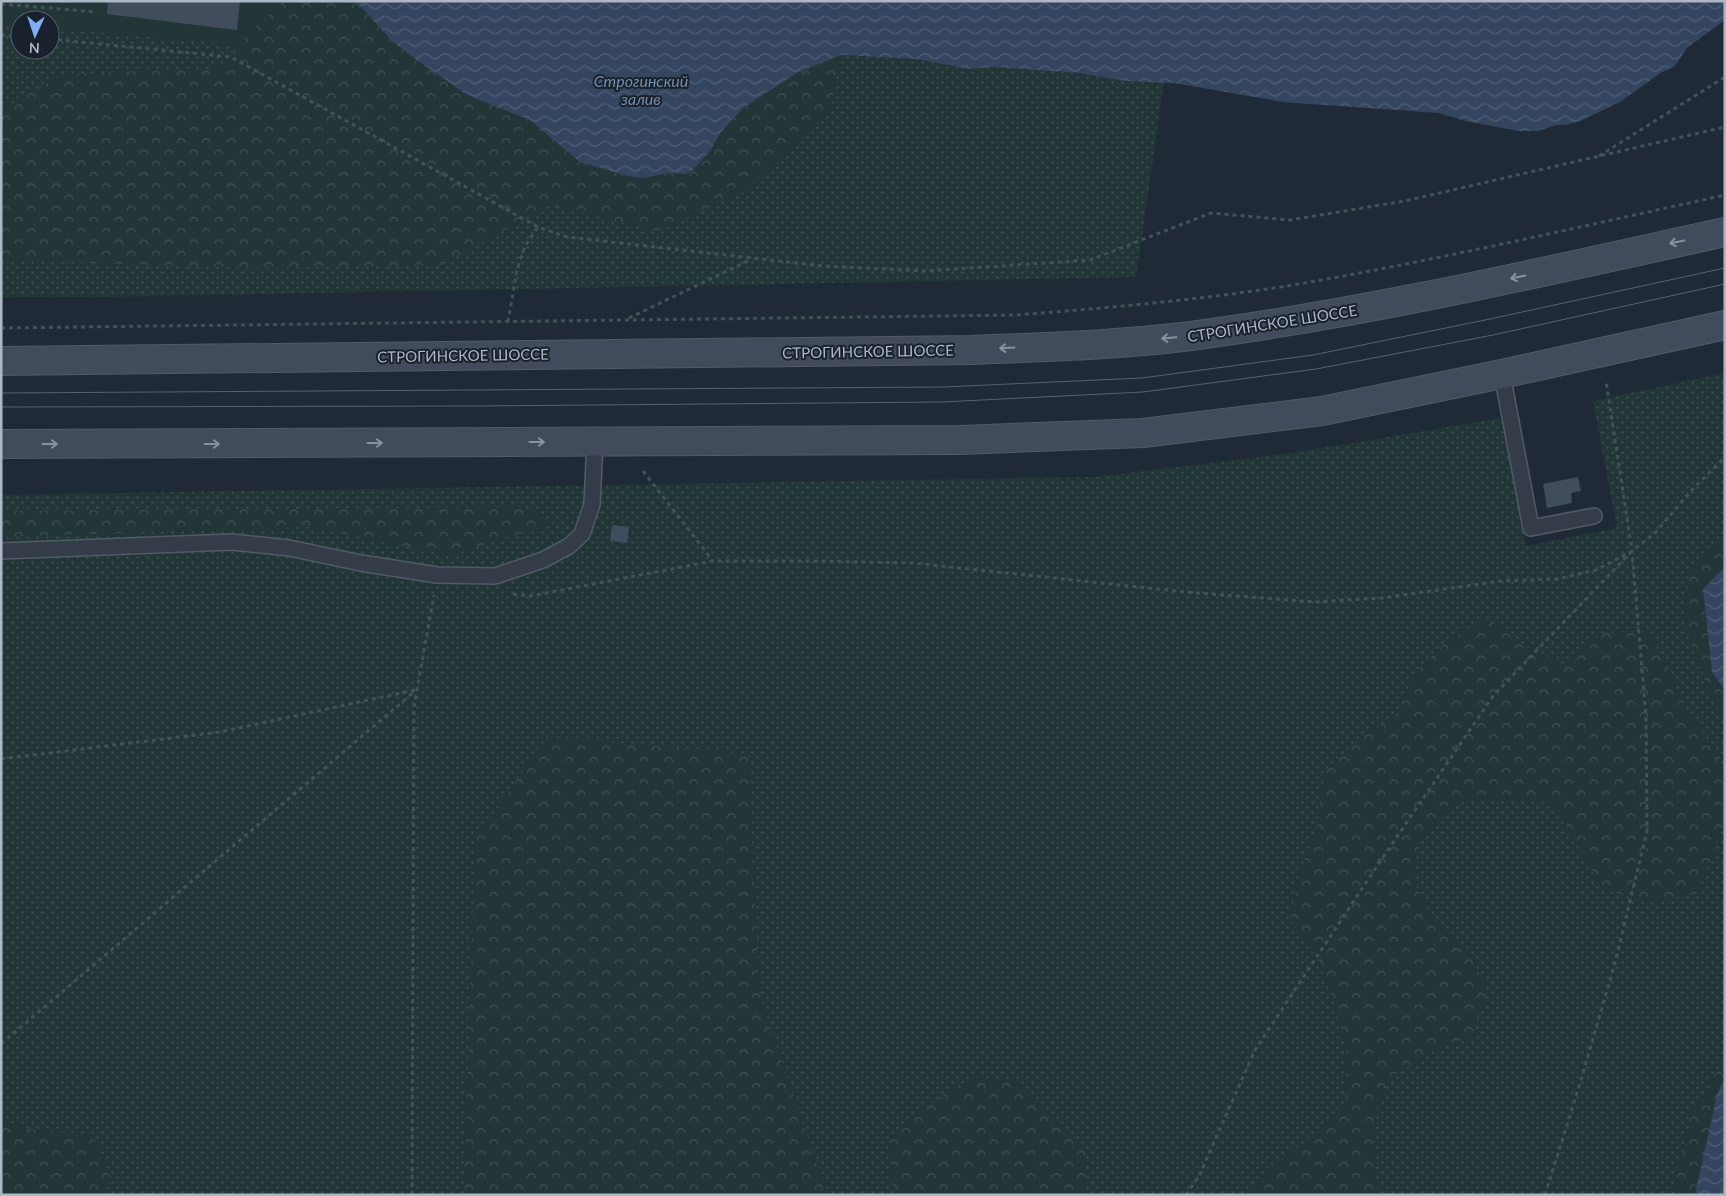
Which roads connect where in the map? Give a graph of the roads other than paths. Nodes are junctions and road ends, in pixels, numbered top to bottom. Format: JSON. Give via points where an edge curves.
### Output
{"nodes":[{"id":1,"x":1725,"y":232,"type":"edge"},
{"id":2,"x":1725,"y":325,"type":"edge"},
{"id":3,"x":1,"y":361,"type":"edge"},
{"id":4,"x":1502,"y":374,"type":"junction"},
{"id":5,"x":594,"y":442,"type":"junction"},
{"id":6,"x":1,"y":444,"type":"edge"},
{"id":7,"x":1594,"y":516,"type":"dead end"},
{"id":8,"x":1,"y":551,"type":"edge"}],
"edges":[{"from":1,"to":3,"type":"main road","name":"СТРОГИНСКОЕ ШОССЕ","one_way":true,"via":[[1324,316],[1189,336],[1078,345],[973,350]]},
{"from":2,"to":4,"type":"main road"},
{"from":4,"to":5,"type":"main road","via":[[1322,411],[1143,433],[960,440]]},
{"from":4,"to":7,"type":"lane","via":[[1531,528]]},
{"from":6,"to":5,"type":"main road","one_way":true},
{"from":5,"to":8,"type":"lane","via":[[592,504],[582,534],[569,546],[543,560],[495,576],[437,575],[289,548],[232,542]]}]}
